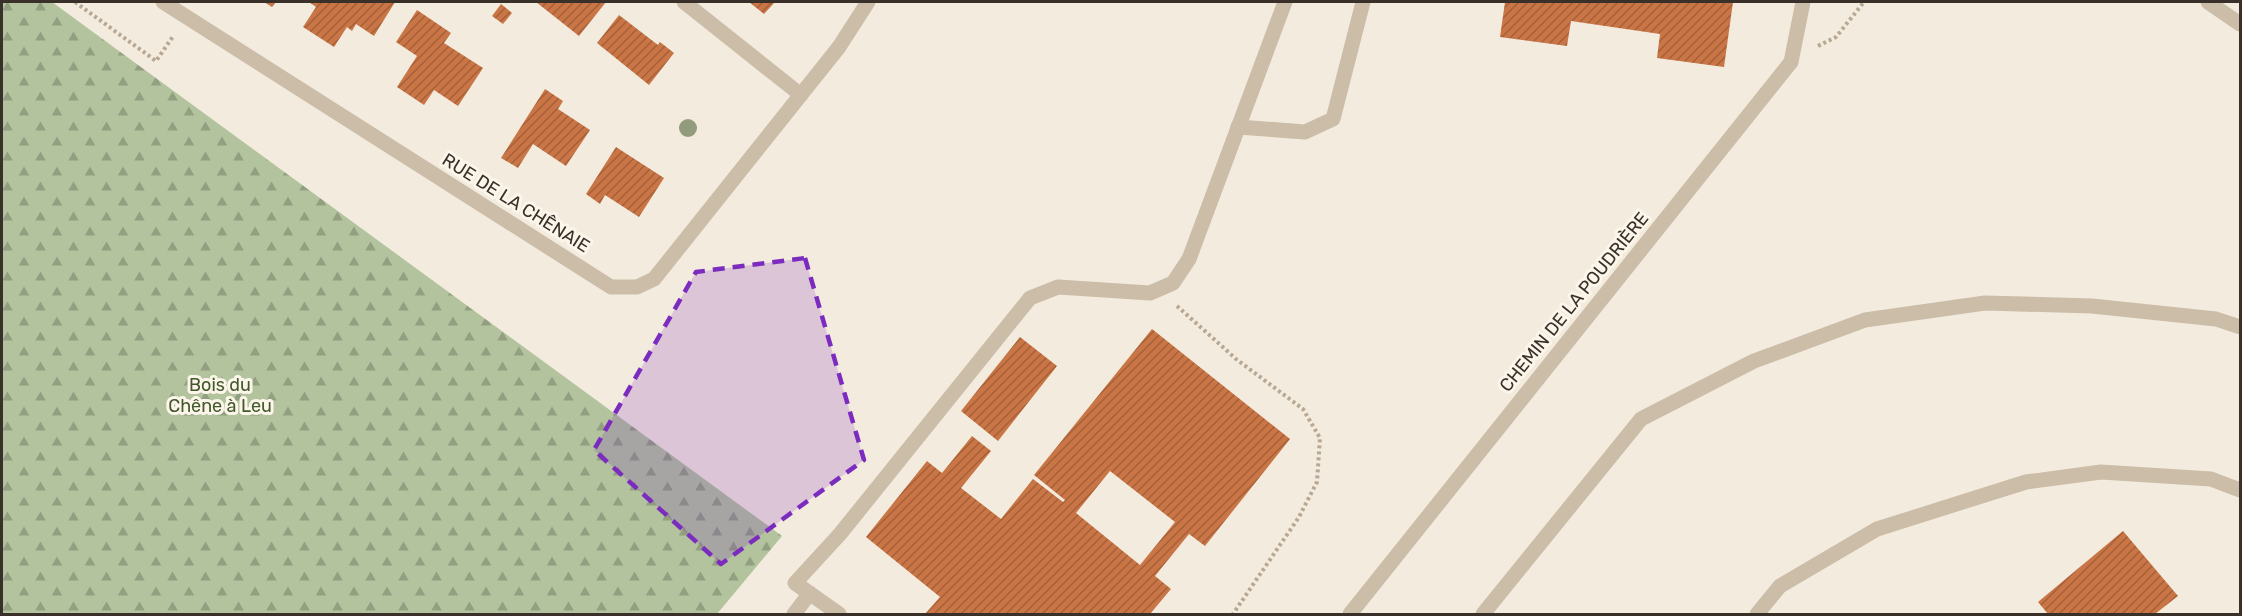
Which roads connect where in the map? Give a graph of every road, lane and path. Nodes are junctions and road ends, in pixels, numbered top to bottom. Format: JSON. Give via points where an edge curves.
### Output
{"nodes":[{"id":1,"x":75,"y":2,"type":"edge"},
{"id":2,"x":163,"y":2,"type":"edge"},
{"id":3,"x":684,"y":2,"type":"edge"},
{"id":4,"x":868,"y":2,"type":"edge"},
{"id":5,"x":1285,"y":2,"type":"edge"},
{"id":6,"x":1362,"y":2,"type":"edge"},
{"id":7,"x":1803,"y":2,"type":"edge"},
{"id":8,"x":1864,"y":2,"type":"edge"},
{"id":9,"x":2208,"y":2,"type":"edge"},
{"id":10,"x":187,"y":17,"type":"junction"},
{"id":11,"x":2241,"y":24,"type":"edge"},
{"id":12,"x":1791,"y":62,"type":"junction"},
{"id":13,"x":801,"y":95,"type":"junction"},
{"id":14,"x":1238,"y":127,"type":"junction"},
{"id":15,"x":1165,"y":287,"type":"junction"},
{"id":16,"x":2241,"y":327,"type":"edge"},
{"id":17,"x":2241,"y":490,"type":"edge"},
{"id":18,"x":810,"y":593,"type":"junction"},
{"id":19,"x":794,"y":615,"type":"edge"},
{"id":20,"x":839,"y":615,"type":"edge"},
{"id":21,"x":1233,"y":615,"type":"edge"},
{"id":22,"x":1350,"y":615,"type":"edge"},
{"id":23,"x":1482,"y":615,"type":"edge"},
{"id":24,"x":1757,"y":615,"type":"edge"}],
"edges":[{"from":1,"to":10,"type":"path","via":[[156,61]]},
{"from":2,"to":10,"type":"street","name":"RUE DE LA CHÊNAIE"},
{"from":3,"to":13,"type":"street"},
{"from":4,"to":13,"type":"street","name":"RUE DE LA CHÊNAIE"},
{"from":5,"to":14,"type":"street"},
{"from":6,"to":14,"type":"street","via":[[1333,119],[1305,132]]},
{"from":7,"to":12,"type":"street","name":"CHEMIN DE LA POUDRIÈRE"},
{"from":8,"to":12,"type":"path","via":[[1836,37]]},
{"from":9,"to":11,"type":"street"},
{"from":10,"to":13,"type":"street","name":"RUE DE LA CHÊNAIE","via":[[610,287],[637,287],[654,279]]},
{"from":12,"to":22,"type":"street","name":"CHEMIN DE LA POUDRIÈRE"},
{"from":14,"to":15,"type":"street","via":[[1189,259],[1173,283]]},
{"from":15,"to":18,"type":"street","via":[[1150,293],[1059,287],[1030,298],[840,534],[795,583]]},
{"from":15,"to":21,"type":"path","via":[[1180,310],[1236,359],[1303,409],[1320,438],[1317,482],[1299,517]]},
{"from":16,"to":23,"type":"street","via":[[2216,319],[2092,306],[1985,303],[1864,320],[1754,361],[1641,419]]},
{"from":17,"to":24,"type":"street","via":[[2211,478],[2101,472],[2026,482],[1877,529],[1780,586]]},
{"from":18,"to":19,"type":"street"},
{"from":18,"to":20,"type":"street"}]}
